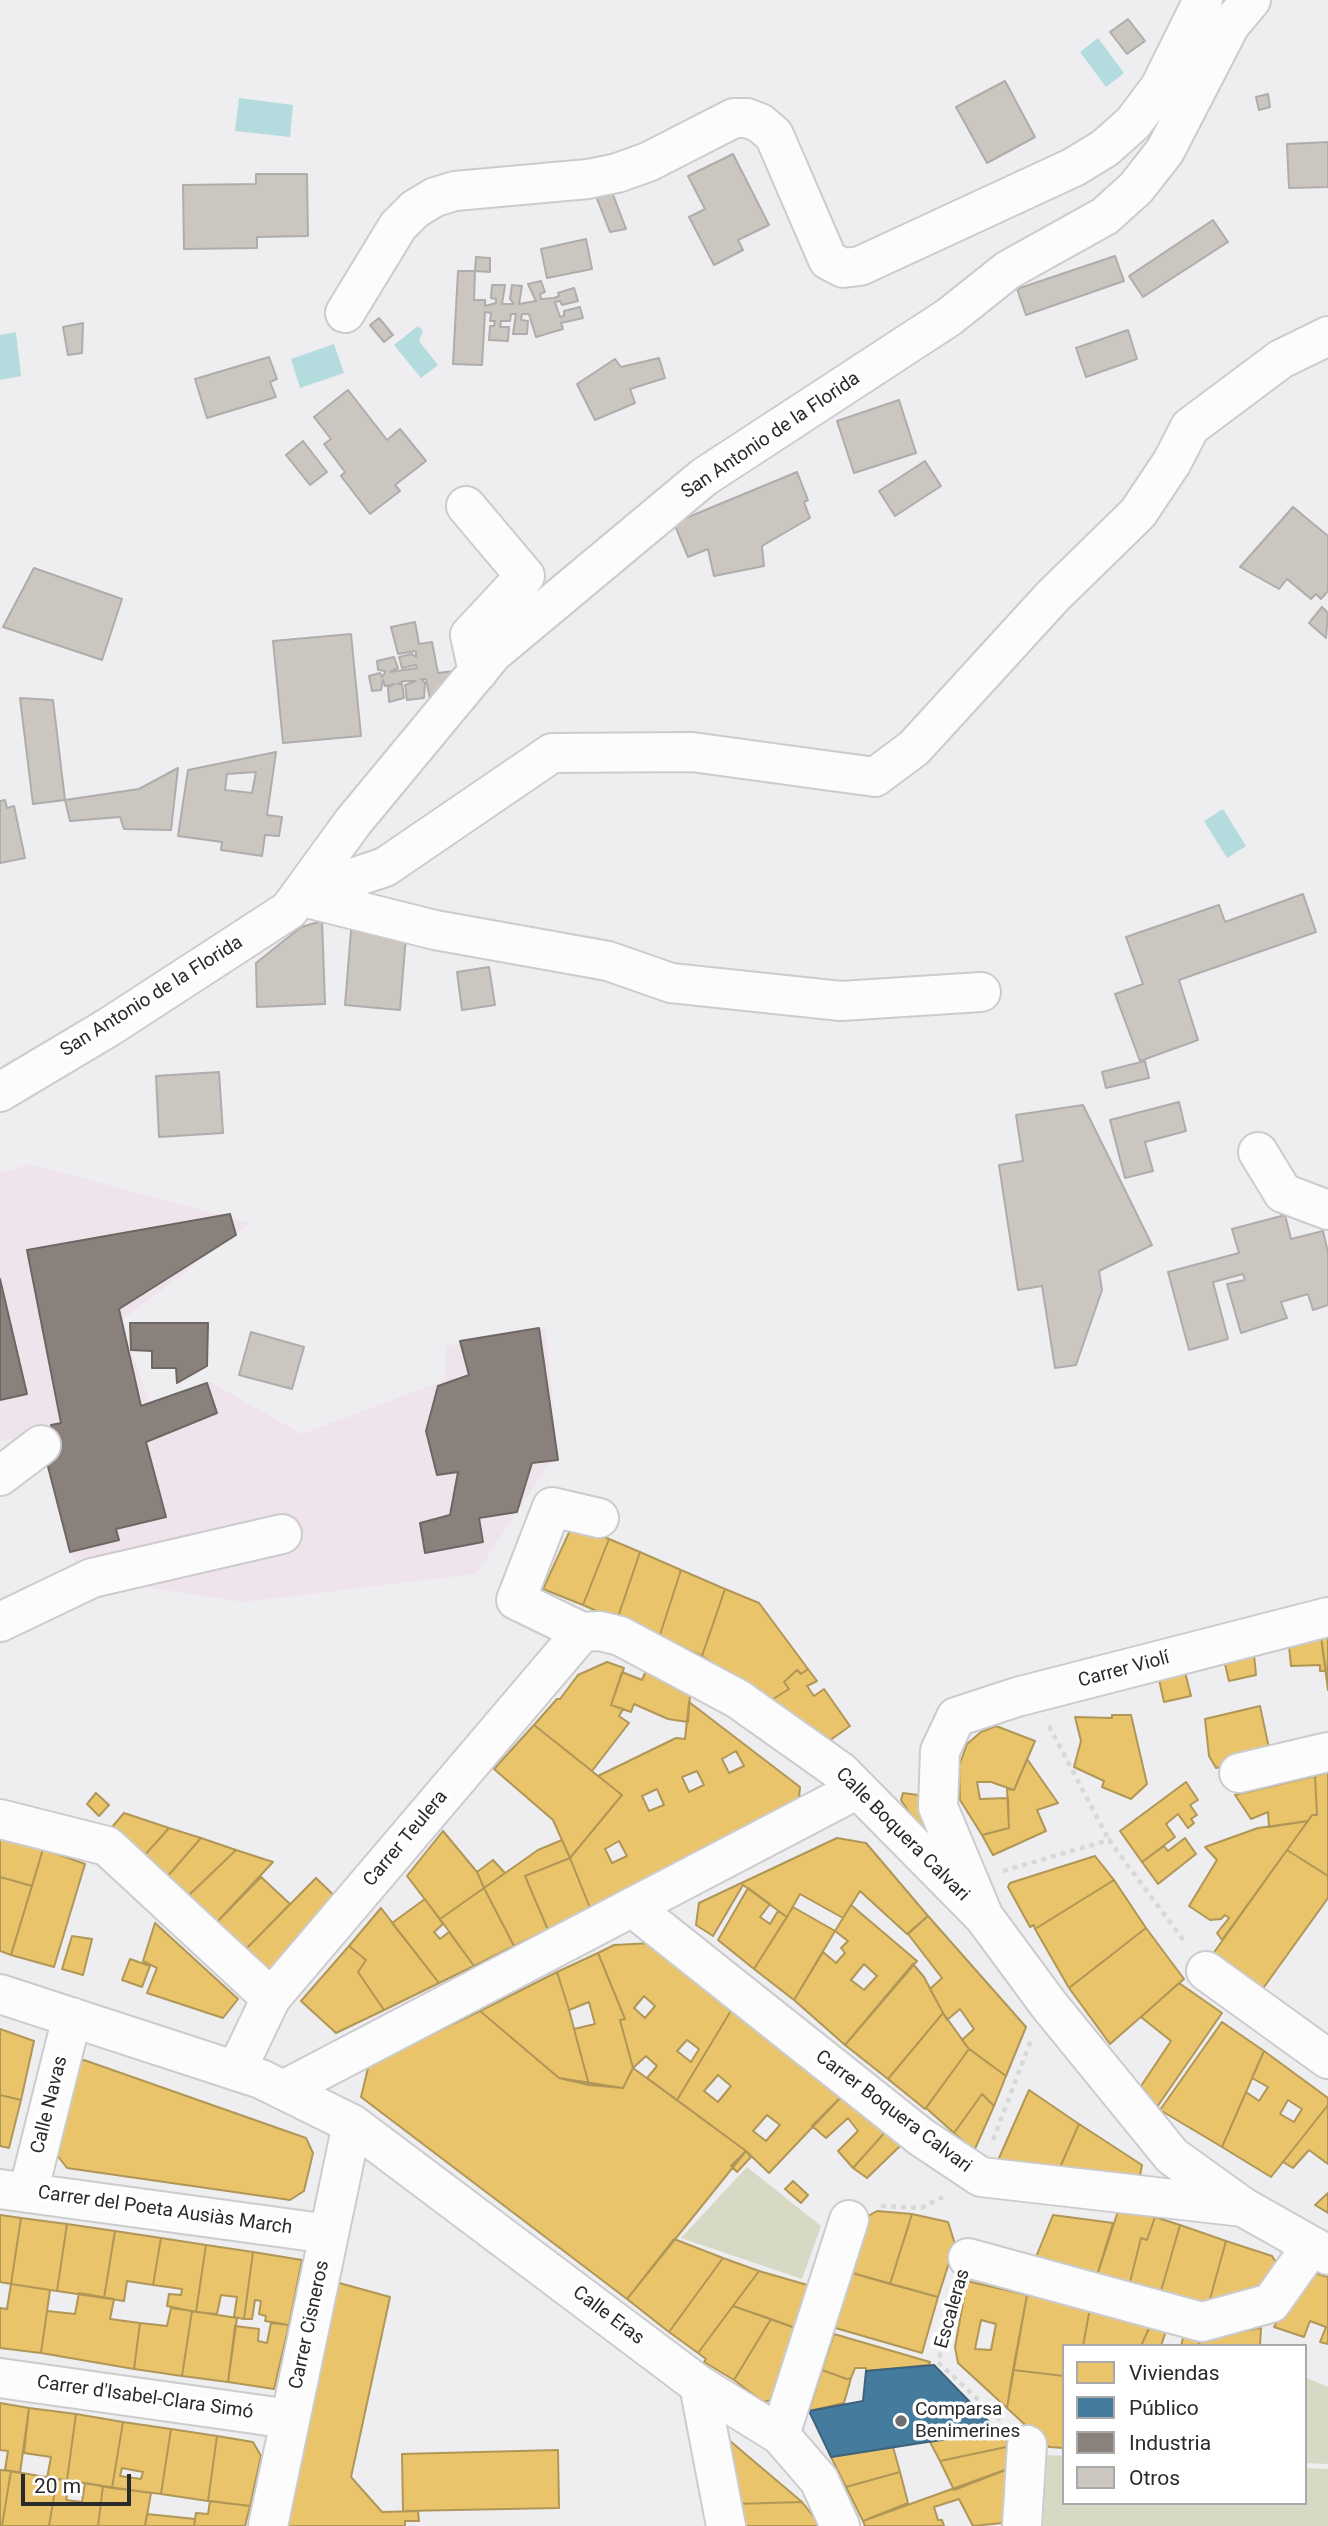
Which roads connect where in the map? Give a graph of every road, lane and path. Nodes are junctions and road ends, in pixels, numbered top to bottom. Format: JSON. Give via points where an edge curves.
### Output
{"nodes":[{"id":1,"x":1203,"y":0,"type":"edge"},
{"id":2,"x":1251,"y":0,"type":"edge"},
{"id":3,"x":345,"y":313,"type":"dead end"},
{"id":4,"x":1328,"y":336,"type":"edge"},
{"id":5,"x":466,"y":506,"type":"dead end"},
{"id":6,"x":478,"y":672,"type":"junction"},
{"id":7,"x":299,"y":896,"type":"junction"},
{"id":8,"x":981,"y":992,"type":"dead end"},
{"id":9,"x":0,"y":1092,"type":"edge"},
{"id":10,"x":1258,"y":1152,"type":"dead end"},
{"id":11,"x":1328,"y":1210,"type":"edge"},
{"id":12,"x":41,"y":1445,"type":"dead end"},
{"id":13,"x":0,"y":1476,"type":"edge"},
{"id":14,"x":599,"y":1518,"type":"dead end"},
{"id":15,"x":282,"y":1534,"type":"dead end"},
{"id":16,"x":1328,"y":1617,"type":"edge"},
{"id":17,"x":0,"y":1622,"type":"edge"},
{"id":18,"x":591,"y":1632,"type":"junction"},
{"id":19,"x":1032,"y":1694,"type":"junction"},
{"id":20,"x":940,"y":1751,"type":"joint"},
{"id":21,"x":1328,"y":1752,"type":"edge"},
{"id":22,"x":1239,"y":1773,"type":"dead end"},
{"id":23,"x":858,"y":1789,"type":"junction"},
{"id":24,"x":0,"y":1819,"type":"edge"},
{"id":25,"x":1109,"y":1840,"type":"junction"},
{"id":26,"x":969,"y":1881,"type":"junction"},
{"id":27,"x":632,"y":1907,"type":"junction"},
{"id":28,"x":984,"y":1917,"type":"junction"},
{"id":29,"x":1206,"y":1971,"type":"joint"},
{"id":30,"x":0,"y":1994,"type":"edge"},
{"id":31,"x":271,"y":1998,"type":"junction"},
{"id":32,"x":72,"y":2017,"type":"junction"},
{"id":33,"x":1022,"y":2058,"type":"dead end"},
{"id":34,"x":1328,"y":2059,"type":"edge"},
{"id":35,"x":236,"y":2071,"type":"junction"},
{"id":36,"x":283,"y":2090,"type":"junction"},
{"id":37,"x":352,"y":2123,"type":"junction"},
{"id":38,"x":981,"y":2177,"type":"junction"},
{"id":39,"x":14,"y":2191,"type":"edge"},
{"id":40,"x":1243,"y":2207,"type":"junction"},
{"id":41,"x":849,"y":2220,"type":"dead end"},
{"id":42,"x":329,"y":2234,"type":"junction"},
{"id":43,"x":1319,"y":2252,"type":"edge"},
{"id":44,"x":968,"y":2258,"type":"joint"},
{"id":45,"x":0,"y":2378,"type":"edge"},
{"id":46,"x":699,"y":2385,"type":"junction"},
{"id":47,"x":290,"y":2419,"type":"junction"},
{"id":48,"x":780,"y":2435,"type":"junction"},
{"id":49,"x":1027,"y":2445,"type":"joint"},
{"id":50,"x":268,"y":2526,"type":"edge"},
{"id":51,"x":726,"y":2526,"type":"edge"},
{"id":52,"x":840,"y":2526,"type":"edge"},
{"id":53,"x":1022,"y":2526,"type":"edge"}],
"edges":[{"from":1,"to":3,"type":"street","via":[[1160,88],[1133,123],[1105,148],[1074,167],[860,266],[843,268],[828,260],[774,135],[760,123],[734,118],[617,173],[435,197],[398,226]]},
{"from":2,"to":6,"type":"street","name":"San Antonio de la Florida","via":[[1230,25],[1165,151],[1136,188],[1105,216],[1008,270],[949,317],[704,477],[493,653]]},
{"from":4,"to":7,"type":"street","name":"San Antonio de la Florida","via":[[1281,359],[1190,427],[1138,513],[1053,596],[914,748],[875,777],[692,752],[552,753],[385,867]]},
{"from":5,"to":6,"type":"street","via":[[525,576],[470,635]]},
{"from":6,"to":7,"type":"street","name":"San Antonio de la Florida","via":[[353,822]]},
{"from":7,"to":8,"type":"street","via":[[435,930],[608,961],[671,983],[841,1001]]},
{"from":7,"to":9,"type":"street","name":"San Antonio de la Florida","via":[[278,918]]},
{"from":10,"to":11,"type":"street","via":[[1283,1193]]},
{"from":12,"to":13,"type":"street"},
{"from":14,"to":18,"type":"street","name":"Calle Boquera Calvari","via":[[552,1507],[516,1600]]},
{"from":15,"to":17,"type":"street","via":[[92,1578]]},
{"from":16,"to":19,"type":"street","name":"Carrer Violí"},
{"from":18,"to":23,"type":"street","name":"Calle Boquera Calvari","via":[[620,1636],[738,1699]]},
{"from":18,"to":31,"type":"street","name":"Carrer Teulera"},
{"from":19,"to":20,"type":"street","name":"Carrer Violí","via":[[956,1717]]},
{"from":19,"to":25,"type":"path"},
{"from":20,"to":26,"type":"street","name":"Carrer Boquera Calvari","via":[[938,1807]]},
{"from":21,"to":22,"type":"street"},
{"from":23,"to":27,"type":"street"},
{"from":23,"to":28,"type":"street","name":"Calle Boquera Calvari"},
{"from":24,"to":31,"type":"street","via":[[107,1846]]},
{"from":25,"to":26,"type":"path"},
{"from":25,"to":29,"type":"path"},
{"from":26,"to":28,"type":"street","name":"Carrer Boquera Calvari"},
{"from":27,"to":36,"type":"street"},
{"from":27,"to":38,"type":"street","name":"Carrer Boquera Calvari","via":[[921,2137]]},
{"from":28,"to":40,"type":"street","name":"Carrer Boquera Calvari","via":[[1172,2156]]},
{"from":29,"to":34,"type":"street"},
{"from":30,"to":32,"type":"street","name":"Calle Eras"},
{"from":31,"to":35,"type":"street","name":"Carrer Teulera"},
{"from":32,"to":35,"type":"street","name":"Calle Eras"},
{"from":32,"to":39,"type":"street","name":"Calle Navas"},
{"from":33,"to":38,"type":"path"},
{"from":35,"to":36,"type":"street","name":"Calle Eras"},
{"from":36,"to":37,"type":"street","name":"Calle Eras"},
{"from":37,"to":42,"type":"street","name":"Carrer Cisneros"},
{"from":37,"to":46,"type":"street","name":"Calle Eras"},
{"from":38,"to":40,"type":"street","name":"Carrer Boquera Calvari"},
{"from":39,"to":42,"type":"street","name":"Carrer del Poeta Ausiàs March"},
{"from":40,"to":43,"type":"street","name":"Carrer Boquera Calvari"},
{"from":41,"to":48,"type":"street"},
{"from":42,"to":47,"type":"street","name":"Carrer Cisneros"},
{"from":43,"to":44,"type":"street","via":[[1271,2304],[1202,2322]]},
{"from":44,"to":49,"type":"path","name":"Escaleras","via":[[938,2362]]},
{"from":45,"to":47,"type":"street","name":"Carrer d'Isabel-Clara Simó"},
{"from":46,"to":48,"type":"street","name":"Calle Eras"},
{"from":46,"to":51,"type":"street"},
{"from":47,"to":50,"type":"street","name":"Carrer Cisneros"},
{"from":48,"to":52,"type":"street","name":"Calle Eras","via":[[819,2480]]},
{"from":49,"to":53,"type":"street"}]}
